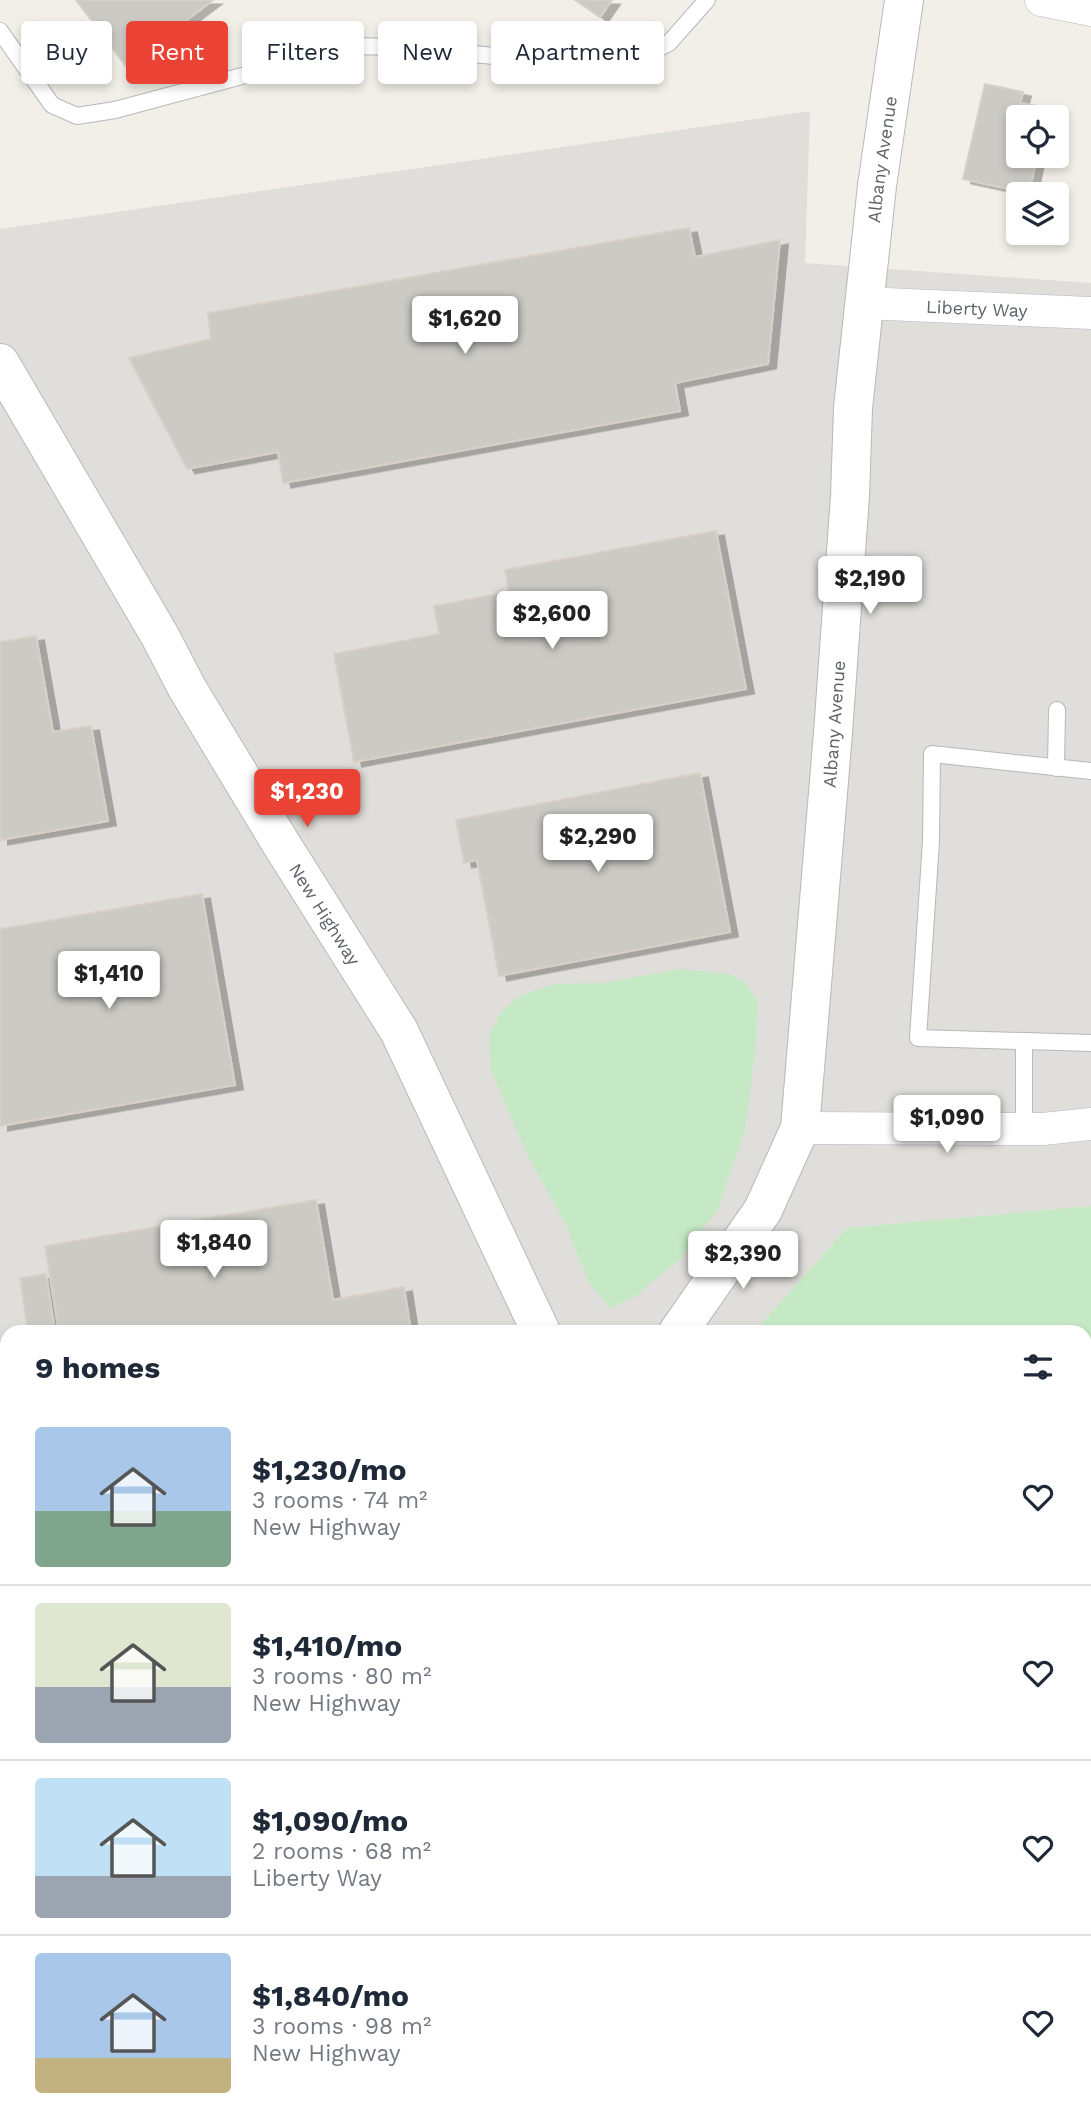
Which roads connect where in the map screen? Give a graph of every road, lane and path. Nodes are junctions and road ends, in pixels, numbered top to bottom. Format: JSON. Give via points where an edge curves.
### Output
{"nodes":[{"id":1,"x":707,"y":0,"type":"edge"},
{"id":2,"x":904,"y":0,"type":"edge"},
{"id":3,"x":1041,"y":0,"type":"edge"},
{"id":4,"x":1091,"y":10,"type":"edge"},
{"id":5,"x":0,"y":31,"type":"edge"},
{"id":6,"x":863,"y":303,"type":"junction"},
{"id":7,"x":1091,"y":313,"type":"edge"},
{"id":8,"x":0,"y":363,"type":"edge"},
{"id":9,"x":1057,"y":710,"type":"dead end"},
{"id":10,"x":1056,"y":768,"type":"junction"},
{"id":11,"x":1091,"y":771,"type":"edge"},
{"id":12,"x":1024,"y":1042,"type":"junction"},
{"id":13,"x":1091,"y":1043,"type":"edge"},
{"id":14,"x":1091,"y":1124,"type":"edge"},
{"id":15,"x":800,"y":1128,"type":"junction"},
{"id":16,"x":1024,"y":1129,"type":"junction"},
{"id":17,"x":538,"y":1325,"type":"edge"},
{"id":18,"x":683,"y":1325,"type":"edge"}],
"edges":[{"from":1,"to":5,"type":"lane","via":[[669,43],[639,58],[584,64],[354,46],[77,116],[52,105]]},
{"from":2,"to":6,"type":"street","name":"Albany Avenue"},
{"from":3,"to":4,"type":"street"},
{"from":6,"to":7,"type":"street","name":"Liberty Way"},
{"from":6,"to":15,"type":"street","name":"Albany Avenue"},
{"from":8,"to":17,"type":"street","name":"New Highway","via":[[201,712],[399,1031]]},
{"from":9,"to":10,"type":"lane"},
{"from":10,"to":11,"type":"lane"},
{"from":10,"to":12,"type":"lane","via":[[932,754],[932,841],[918,1038]]},
{"from":12,"to":13,"type":"lane"},
{"from":12,"to":16,"type":"lane"},
{"from":14,"to":16,"type":"street"},
{"from":15,"to":16,"type":"street"},
{"from":15,"to":18,"type":"street","name":"Albany Avenue","via":[[763,1210]]}]}
